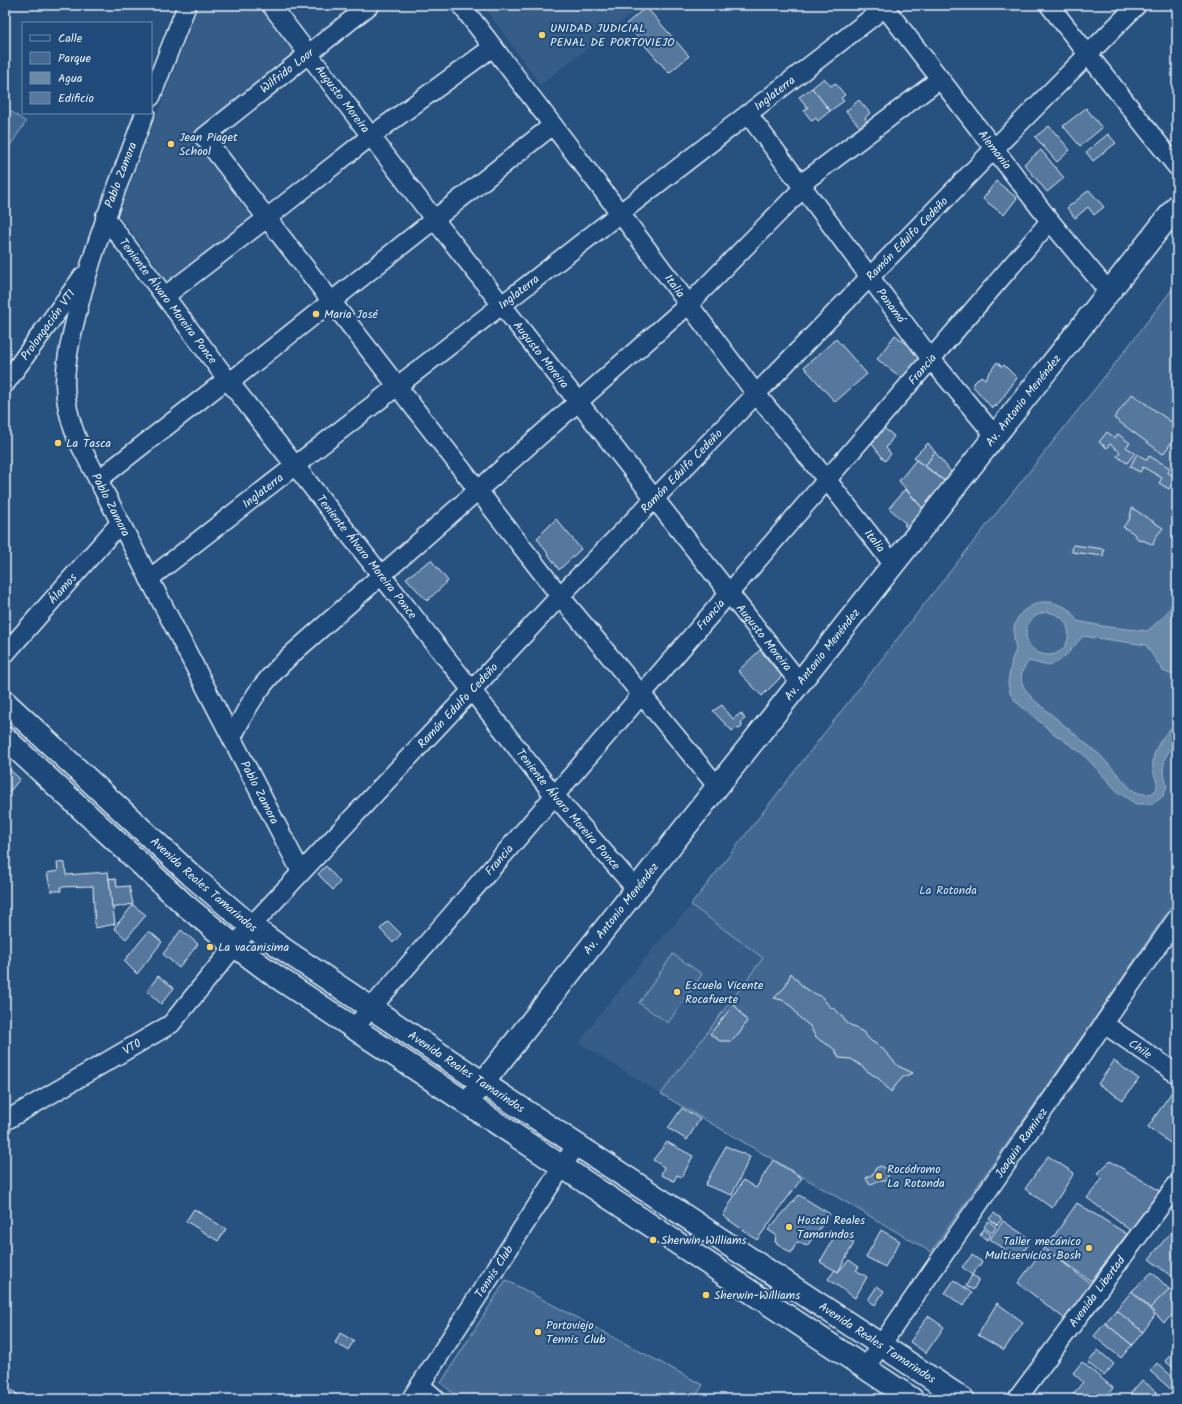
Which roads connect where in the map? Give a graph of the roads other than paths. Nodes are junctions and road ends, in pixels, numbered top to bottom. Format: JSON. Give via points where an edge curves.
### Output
{"nodes":[{"id":1,"x":187,"y":5,"type":"edge"},
{"id":2,"x":271,"y":5,"type":"edge"},
{"id":3,"x":370,"y":5,"type":"edge"},
{"id":4,"x":461,"y":5,"type":"edge"},
{"id":5,"x":1049,"y":5,"type":"edge"},
{"id":6,"x":1137,"y":5,"type":"edge"},
{"id":7,"x":885,"y":6,"type":"edge"},
{"id":8,"x":493,"y":47,"type":"junction"},
{"id":9,"x":308,"y":54,"type":"junction"},
{"id":10,"x":1088,"y":54,"type":"junction"},
{"id":11,"x":940,"y":79,"type":"junction"},
{"id":12,"x":152,"y":94,"type":"edge"},
{"id":13,"x":145,"y":114,"type":"edge"},
{"id":14,"x":748,"y":114,"type":"junction"},
{"id":15,"x":553,"y":125,"type":"junction"},
{"id":16,"x":371,"y":136,"type":"junction"},
{"id":17,"x":994,"y":149,"type":"junction"},
{"id":18,"x":1177,"y":167,"type":"edge"},
{"id":19,"x":802,"y":186,"type":"junction"},
{"id":20,"x":1177,"y":206,"type":"edge"},
{"id":21,"x":620,"y":213,"type":"junction"},
{"id":22,"x":105,"y":217,"type":"junction"},
{"id":23,"x":267,"y":218,"type":"junction"},
{"id":24,"x":434,"y":219,"type":"junction"},
{"id":25,"x":1050,"y":221,"type":"junction"},
{"id":26,"x":90,"y":266,"type":"junction"},
{"id":27,"x":870,"y":277,"type":"junction"},
{"id":28,"x":1109,"y":292,"type":"junction"},
{"id":29,"x":164,"y":296,"type":"junction"},
{"id":30,"x":331,"y":301,"type":"junction"},
{"id":31,"x":502,"y":305,"type":"junction"},
{"id":32,"x":688,"y":305,"type":"junction"},
{"id":33,"x":931,"y":359,"type":"junction"},
{"id":34,"x":228,"y":381,"type":"junction"},
{"id":35,"x":5,"y":384,"type":"edge"},
{"id":36,"x":398,"y":387,"type":"junction"},
{"id":37,"x":756,"y":394,"type":"junction"},
{"id":38,"x":578,"y":402,"type":"junction"},
{"id":39,"x":995,"y":436,"type":"junction"},
{"id":40,"x":296,"y":466,"type":"junction"},
{"id":41,"x":98,"y":480,"type":"junction"},
{"id":42,"x":826,"y":480,"type":"junction"},
{"id":43,"x":479,"y":490,"type":"junction"},
{"id":44,"x":654,"y":498,"type":"junction"},
{"id":45,"x":120,"y":523,"type":"junction"},
{"id":46,"x":893,"y":564,"type":"junction"},
{"id":47,"x":381,"y":575,"type":"junction"},
{"id":48,"x":149,"y":579,"type":"junction"},
{"id":49,"x":728,"y":593,"type":"junction"},
{"id":50,"x":560,"y":596,"type":"junction"},
{"id":51,"x":5,"y":654,"type":"edge"},
{"id":52,"x":800,"y":683,"type":"junction"},
{"id":53,"x":471,"y":691,"type":"junction"},
{"id":54,"x":641,"y":694,"type":"junction"},
{"id":55,"x":5,"y":702,"type":"edge"},
{"id":56,"x":5,"y":738,"type":"edge"},
{"id":57,"x":232,"y":738,"type":"junction"},
{"id":58,"x":717,"y":786,"type":"junction"},
{"id":59,"x":554,"y":795,"type":"junction"},
{"id":60,"x":302,"y":872,"type":"junction"},
{"id":61,"x":636,"y":889,"type":"junction"},
{"id":62,"x":1177,"y":918,"type":"edge"},
{"id":63,"x":251,"y":926,"type":"junction"},
{"id":64,"x":235,"y":946,"type":"junction"},
{"id":65,"x":370,"y":1008,"type":"junction"},
{"id":66,"x":1104,"y":1024,"type":"junction"},
{"id":67,"x":354,"y":1028,"type":"junction"},
{"id":68,"x":1177,"y":1074,"type":"edge"},
{"id":69,"x":483,"y":1083,"type":"junction"},
{"id":70,"x":467,"y":1103,"type":"junction"},
{"id":71,"x":5,"y":1121,"type":"edge"},
{"id":72,"x":578,"y":1144,"type":"junction"},
{"id":73,"x":562,"y":1166,"type":"junction"},
{"id":74,"x":1177,"y":1184,"type":"edge"},
{"id":75,"x":881,"y":1344,"type":"junction"},
{"id":76,"x":865,"y":1368,"type":"junction"},
{"id":77,"x":415,"y":1392,"type":"edge"},
{"id":78,"x":436,"y":1399,"type":"edge"},
{"id":79,"x":912,"y":1399,"type":"edge"},
{"id":80,"x":963,"y":1399,"type":"edge"},
{"id":81,"x":1017,"y":1399,"type":"edge"}],
"edges":[{"from":1,"to":12,"type":"street"},
{"from":2,"to":9,"type":"street","name":"Augusto Moreira"},
{"from":3,"to":9,"type":"street","name":"Wilfrido Loor"},
{"from":4,"to":8,"type":"street","name":"Italia"},
{"from":5,"to":10,"type":"street"},
{"from":6,"to":10,"type":"street","name":"Ramón Edulfo Cedeño"},
{"from":7,"to":11,"type":"street","name":"Alemania"},
{"from":7,"to":14,"type":"street","name":"Inglaterra"},
{"from":8,"to":15,"type":"street","name":"Italia"},
{"from":8,"to":16,"type":"street"},
{"from":9,"to":16,"type":"street","name":"Augusto Moreira"},
{"from":9,"to":23,"type":"street","name":"Wilfrido Loor","via":[[204,137]]},
{"from":10,"to":17,"type":"street","name":"Ramón Edulfo Cedeño"},
{"from":10,"to":18,"type":"street"},
{"from":11,"to":17,"type":"street","name":"Alemania"},
{"from":11,"to":19,"type":"street"},
{"from":13,"to":22,"type":"street","name":"Pablo Zamora"},
{"from":14,"to":19,"type":"street","name":"Panamá"},
{"from":14,"to":21,"type":"street","name":"Inglaterra"},
{"from":15,"to":21,"type":"street","name":"Italia"},
{"from":15,"to":24,"type":"street"},
{"from":16,"to":23,"type":"street"},
{"from":16,"to":24,"type":"street","name":"Augusto Moreira"},
{"from":17,"to":25,"type":"street","name":"Alemania"},
{"from":17,"to":27,"type":"street","name":"Ramón Edulfo Cedeño"},
{"from":19,"to":27,"type":"street","name":"Panamá"},
{"from":19,"to":32,"type":"street"},
{"from":20,"to":28,"type":"main road","name":"Av. Antonio Menéndez"},
{"from":21,"to":31,"type":"street","name":"Inglaterra"},
{"from":21,"to":32,"type":"street","name":"Italia"},
{"from":22,"to":26,"type":"street","name":"Pablo Zamora"},
{"from":22,"to":29,"type":"street","name":"Teniente Álvaro Moreira Ponce"},
{"from":23,"to":29,"type":"street"},
{"from":23,"to":30,"type":"street"},
{"from":24,"to":30,"type":"street"},
{"from":24,"to":31,"type":"street","name":"Augusto Moreira"},
{"from":25,"to":28,"type":"street","name":"Alemania"},
{"from":25,"to":33,"type":"street","name":"Francia"},
{"from":26,"to":35,"type":"street","name":"Prolongación VT1"},
{"from":26,"to":41,"type":"street","name":"Pablo Zamora","via":[[69,350],[65,383],[72,428]]},
{"from":27,"to":33,"type":"street","name":"Panamá"},
{"from":27,"to":37,"type":"street","name":"Ramón Edulfo Cedeño"},
{"from":28,"to":39,"type":"main road","name":"Av. Antonio Menéndez"},
{"from":29,"to":34,"type":"street","name":"Teniente Álvaro Moreira Ponce"},
{"from":30,"to":34,"type":"street"},
{"from":30,"to":36,"type":"street"},
{"from":31,"to":36,"type":"street","name":"Inglaterra"},
{"from":31,"to":38,"type":"street","name":"Augusto Moreira"},
{"from":32,"to":37,"type":"street","name":"Italia"},
{"from":32,"to":38,"type":"street"},
{"from":33,"to":39,"type":"street","name":"Panamá"},
{"from":33,"to":42,"type":"street","name":"Francia"},
{"from":34,"to":40,"type":"street","name":"Teniente Álvaro Moreira Ponce"},
{"from":34,"to":41,"type":"street"},
{"from":36,"to":40,"type":"street","name":"Inglaterra"},
{"from":36,"to":43,"type":"street"},
{"from":37,"to":42,"type":"street","name":"Italia"},
{"from":37,"to":44,"type":"street","name":"Ramón Edulfo Cedeño"},
{"from":38,"to":43,"type":"street"},
{"from":38,"to":44,"type":"street","name":"Augusto Moreira"},
{"from":39,"to":46,"type":"main road","name":"Av. Antonio Menéndez"},
{"from":40,"to":47,"type":"street","name":"Teniente Álvaro Moreira Ponce"},
{"from":40,"to":48,"type":"street","name":"Inglaterra"},
{"from":41,"to":45,"type":"street","name":"Pablo Zamora"},
{"from":42,"to":46,"type":"street","name":"Italia"},
{"from":42,"to":49,"type":"street","name":"Francia"},
{"from":43,"to":47,"type":"street"},
{"from":43,"to":50,"type":"street"},
{"from":44,"to":49,"type":"street","name":"Augusto Moreira"},
{"from":44,"to":50,"type":"street","name":"Ramón Edulfo Cedeño"},
{"from":45,"to":48,"type":"street","name":"Pablo Zamora"},
{"from":45,"to":51,"type":"street","name":"Álamos"},
{"from":46,"to":52,"type":"main road","name":"Av. Antonio Menéndez"},
{"from":47,"to":53,"type":"street","name":"Teniente Álvaro Moreira Ponce"},
{"from":47,"to":57,"type":"street","via":[[268,678],[252,700]]},
{"from":48,"to":57,"type":"street","name":"Pablo Zamora"},
{"from":49,"to":52,"type":"street","name":"Augusto Moreira"},
{"from":49,"to":54,"type":"street","name":"Francia"},
{"from":50,"to":53,"type":"street","name":"Ramón Edulfo Cedeño"},
{"from":50,"to":54,"type":"street"},
{"from":52,"to":58,"type":"main road","name":"Av. Antonio Menéndez"},
{"from":53,"to":59,"type":"street","name":"Teniente Álvaro Moreira Ponce"},
{"from":53,"to":60,"type":"street","name":"Ramón Edulfo Cedeño"},
{"from":54,"to":58,"type":"street"},
{"from":54,"to":59,"type":"street","name":"Francia"},
{"from":55,"to":63,"type":"main road","name":"Avenida Reales Tamarindos","via":[[195,879]]},
{"from":56,"to":64,"type":"main road","name":"Avenida Reales Tamarindos","via":[[175,896]]},
{"from":57,"to":60,"type":"street","name":"Pablo Zamora"},
{"from":58,"to":61,"type":"main road","name":"Av. Antonio Menéndez"},
{"from":59,"to":61,"type":"street","name":"Teniente Álvaro Moreira Ponce"},
{"from":59,"to":65,"type":"street","name":"Francia"},
{"from":60,"to":63,"type":"street","name":"Ramón Edulfo Cedeño"},
{"from":61,"to":69,"type":"main road","name":"Av. Antonio Menéndez"},
{"from":62,"to":66,"type":"street","name":"Joaquin Ramirez"},
{"from":63,"to":64,"type":"street","name":"Ramón Edulfo Cedeño"},
{"from":63,"to":65,"type":"main road","name":"Avenida Reales Tamarindos"},
{"from":64,"to":67,"type":"main road","name":"Avenida Reales Tamarindos"},
{"from":64,"to":71,"type":"street","name":"VT0","via":[[171,1024]]},
{"from":65,"to":67,"type":"street","name":"Francia"},
{"from":65,"to":69,"type":"main road","name":"Avenida Reales Tamarindos"},
{"from":66,"to":68,"type":"street","name":"Chile"},
{"from":66,"to":75,"type":"street","name":"Joaquin Ramirez"},
{"from":67,"to":70,"type":"main road","name":"Avenida Reales Tamarindos"},
{"from":69,"to":70,"type":"main road","name":"Av. Antonio Menéndez"},
{"from":69,"to":72,"type":"main road","name":"Avenida Reales Tamarindos"},
{"from":70,"to":73,"type":"main road","name":"Avenida Reales Tamarindos"},
{"from":72,"to":73,"type":"street","name":"Tennis Club"},
{"from":72,"to":75,"type":"main road","name":"Avenida Reales Tamarindos"},
{"from":73,"to":76,"type":"main road","name":"Avenida Reales Tamarindos"},
{"from":73,"to":77,"type":"street","name":"Tennis Club"},
{"from":74,"to":81,"type":"street","name":"Avenida Libertad"},
{"from":75,"to":76,"type":"street","name":"Joaquin Ramirez"},
{"from":75,"to":80,"type":"main road","name":"Avenida Reales Tamarindos"},
{"from":76,"to":79,"type":"main road","name":"Avenida Reales Tamarindos"},
{"from":77,"to":78,"type":"street"}]}
